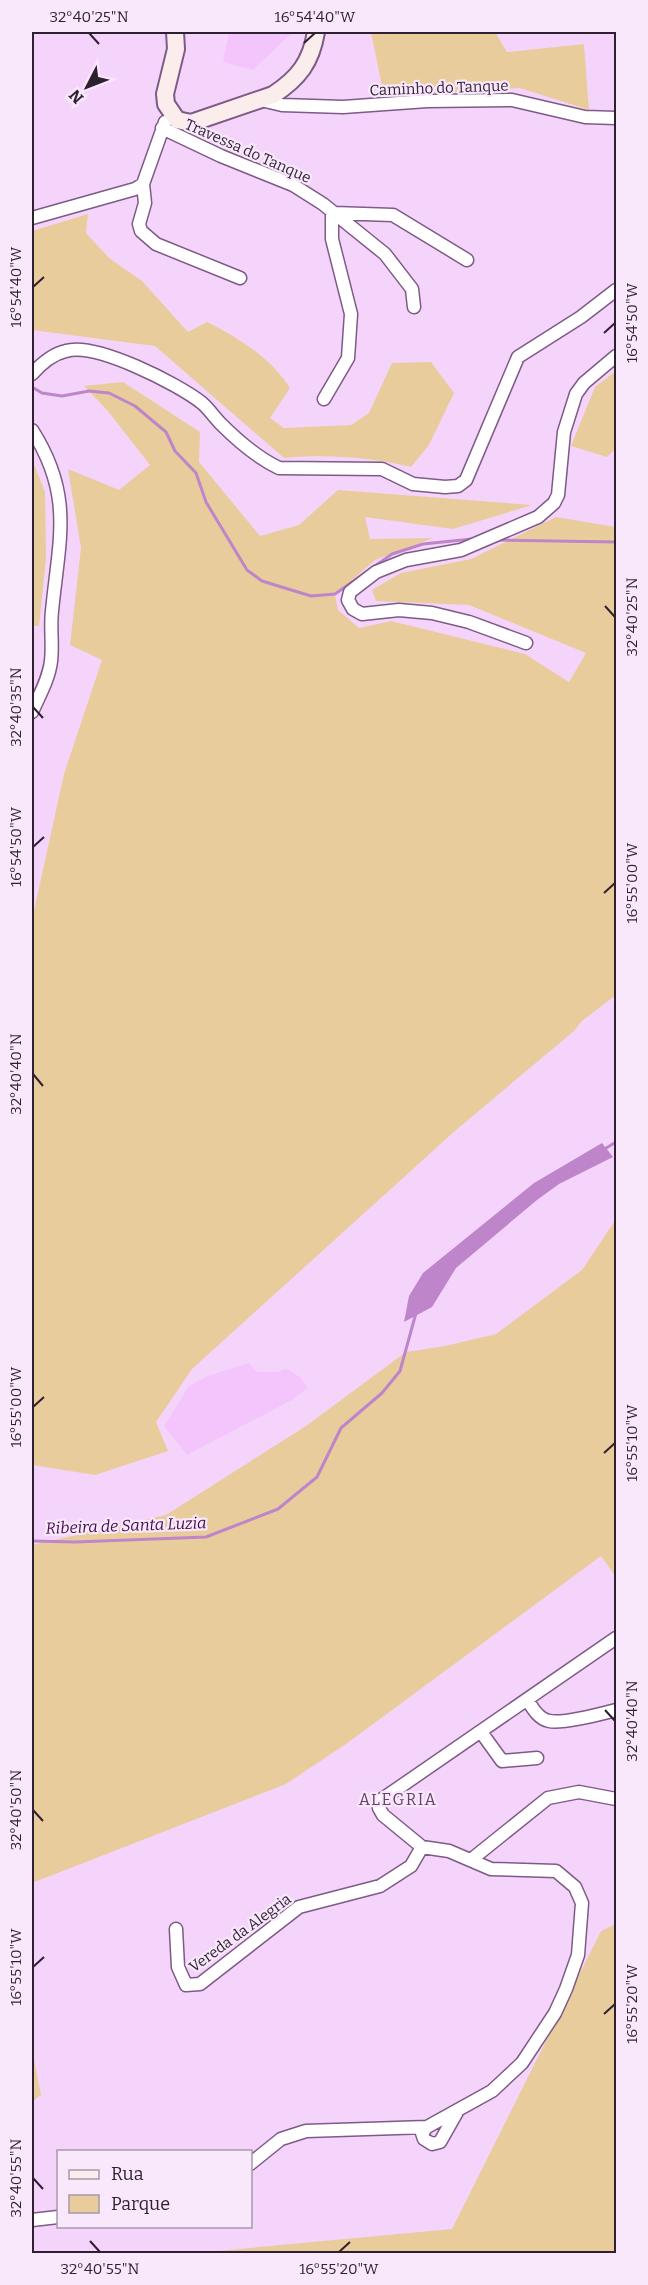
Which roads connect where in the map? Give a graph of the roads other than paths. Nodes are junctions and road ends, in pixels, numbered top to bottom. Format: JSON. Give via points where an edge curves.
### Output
{"nodes":[{"id":1,"x":175,"y":32,"type":"edge"},
{"id":2,"x":316,"y":32,"type":"edge"},
{"id":3,"x":261,"y":100,"type":"junction"},
{"id":4,"x":170,"y":113,"type":"junction"},
{"id":5,"x":616,"y":118,"type":"edge"},
{"id":6,"x":162,"y":128,"type":"junction"},
{"id":7,"x":143,"y":184,"type":"junction"},
{"id":8,"x":333,"y":213,"type":"junction"},
{"id":9,"x":32,"y":218,"type":"edge"},
{"id":10,"x":466,"y":260,"type":"dead end"},
{"id":11,"x":240,"y":278,"type":"dead end"},
{"id":12,"x":616,"y":290,"type":"edge"},
{"id":13,"x":414,"y":307,"type":"dead end"},
{"id":14,"x":616,"y":356,"type":"edge"},
{"id":15,"x":32,"y":374,"type":"edge"},
{"id":16,"x":324,"y":399,"type":"dead end"},
{"id":17,"x":32,"y":430,"type":"edge"},
{"id":18,"x":526,"y":643,"type":"dead end"},
{"id":19,"x":32,"y":712,"type":"edge"},
{"id":20,"x":616,"y":1638,"type":"edge"},
{"id":21,"x":528,"y":1701,"type":"junction"},
{"id":22,"x":616,"y":1710,"type":"edge"},
{"id":23,"x":481,"y":1732,"type":"junction"},
{"id":24,"x":537,"y":1758,"type":"dead end"},
{"id":25,"x":616,"y":1799,"type":"edge"},
{"id":26,"x":422,"y":1846,"type":"junction"},
{"id":27,"x":472,"y":1859,"type":"junction"},
{"id":28,"x":176,"y":1929,"type":"dead end"},
{"id":29,"x":457,"y":2112,"type":"junction"},
{"id":30,"x":426,"y":2127,"type":"junction"},
{"id":31,"x":252,"y":2162,"type":"edge"},
{"id":32,"x":57,"y":2217,"type":"edge"},
{"id":33,"x":32,"y":2220,"type":"edge"}],
"edges":[{"from":1,"to":4,"type":"main road","via":[[176,49],[165,94]]},
{"from":2,"to":3,"type":"main road","via":[[308,62],[298,76]]},
{"from":3,"to":4,"type":"main road","via":[[191,123],[177,120]]},
{"from":3,"to":5,"type":"street","name":"Caminho do Tanque","via":[[282,105],[343,107],[512,100],[585,117]]},
{"from":4,"to":6,"type":"street"},
{"from":6,"to":7,"type":"street"},
{"from":6,"to":8,"type":"street","name":"Travessa do Tanque","via":[[293,184]]},
{"from":7,"to":9,"type":"street"},
{"from":7,"to":11,"type":"street","via":[[145,203],[139,224],[146,238]]},
{"from":8,"to":10,"type":"street","via":[[393,215]]},
{"from":8,"to":13,"type":"street","name":"Travessa do Tanque","via":[[385,254],[412,289]]},
{"from":8,"to":16,"type":"street","via":[[332,239],[351,314],[348,358]]},
{"from":12,"to":15,"type":"street","via":[[518,357],[466,480],[458,486],[413,484],[382,469],[279,468],[171,382],[141,368],[84,351],[67,350],[45,361]]},
{"from":14,"to":18,"type":"street","via":[[576,394],[564,432],[554,503],[538,517],[461,550],[422,555],[376,572],[354,586],[348,600],[362,614],[399,610],[432,613]]},
{"from":17,"to":19,"type":"street","via":[[53,466],[62,545],[51,612],[48,676]]},
{"from":20,"to":21,"type":"street"},
{"from":21,"to":22,"type":"street","via":[[535,1713],[548,1721]]},
{"from":21,"to":23,"type":"street"},
{"from":23,"to":24,"type":"street","via":[[502,1761]]},
{"from":23,"to":26,"type":"street","via":[[381,1800],[379,1808],[383,1815]]},
{"from":25,"to":27,"type":"street","via":[[579,1792],[548,1798]]},
{"from":26,"to":27,"type":"street"},
{"from":26,"to":28,"type":"street","name":"Vereda da Alegria","via":[[411,1866],[380,1886],[299,1907],[200,1984],[186,1985],[178,1967]]},
{"from":27,"to":29,"type":"street","via":[[491,1869],[556,1871],[575,1887],[582,1903],[583,1921],[578,1955],[555,2013],[522,2063],[492,2091]]},
{"from":29,"to":30,"type":"street"},
{"from":29,"to":30,"type":"street","via":[[440,2142],[432,2144],[424,2139]]},
{"from":30,"to":31,"type":"street","via":[[306,2131],[280,2139]]},
{"from":32,"to":33,"type":"street"}]}
